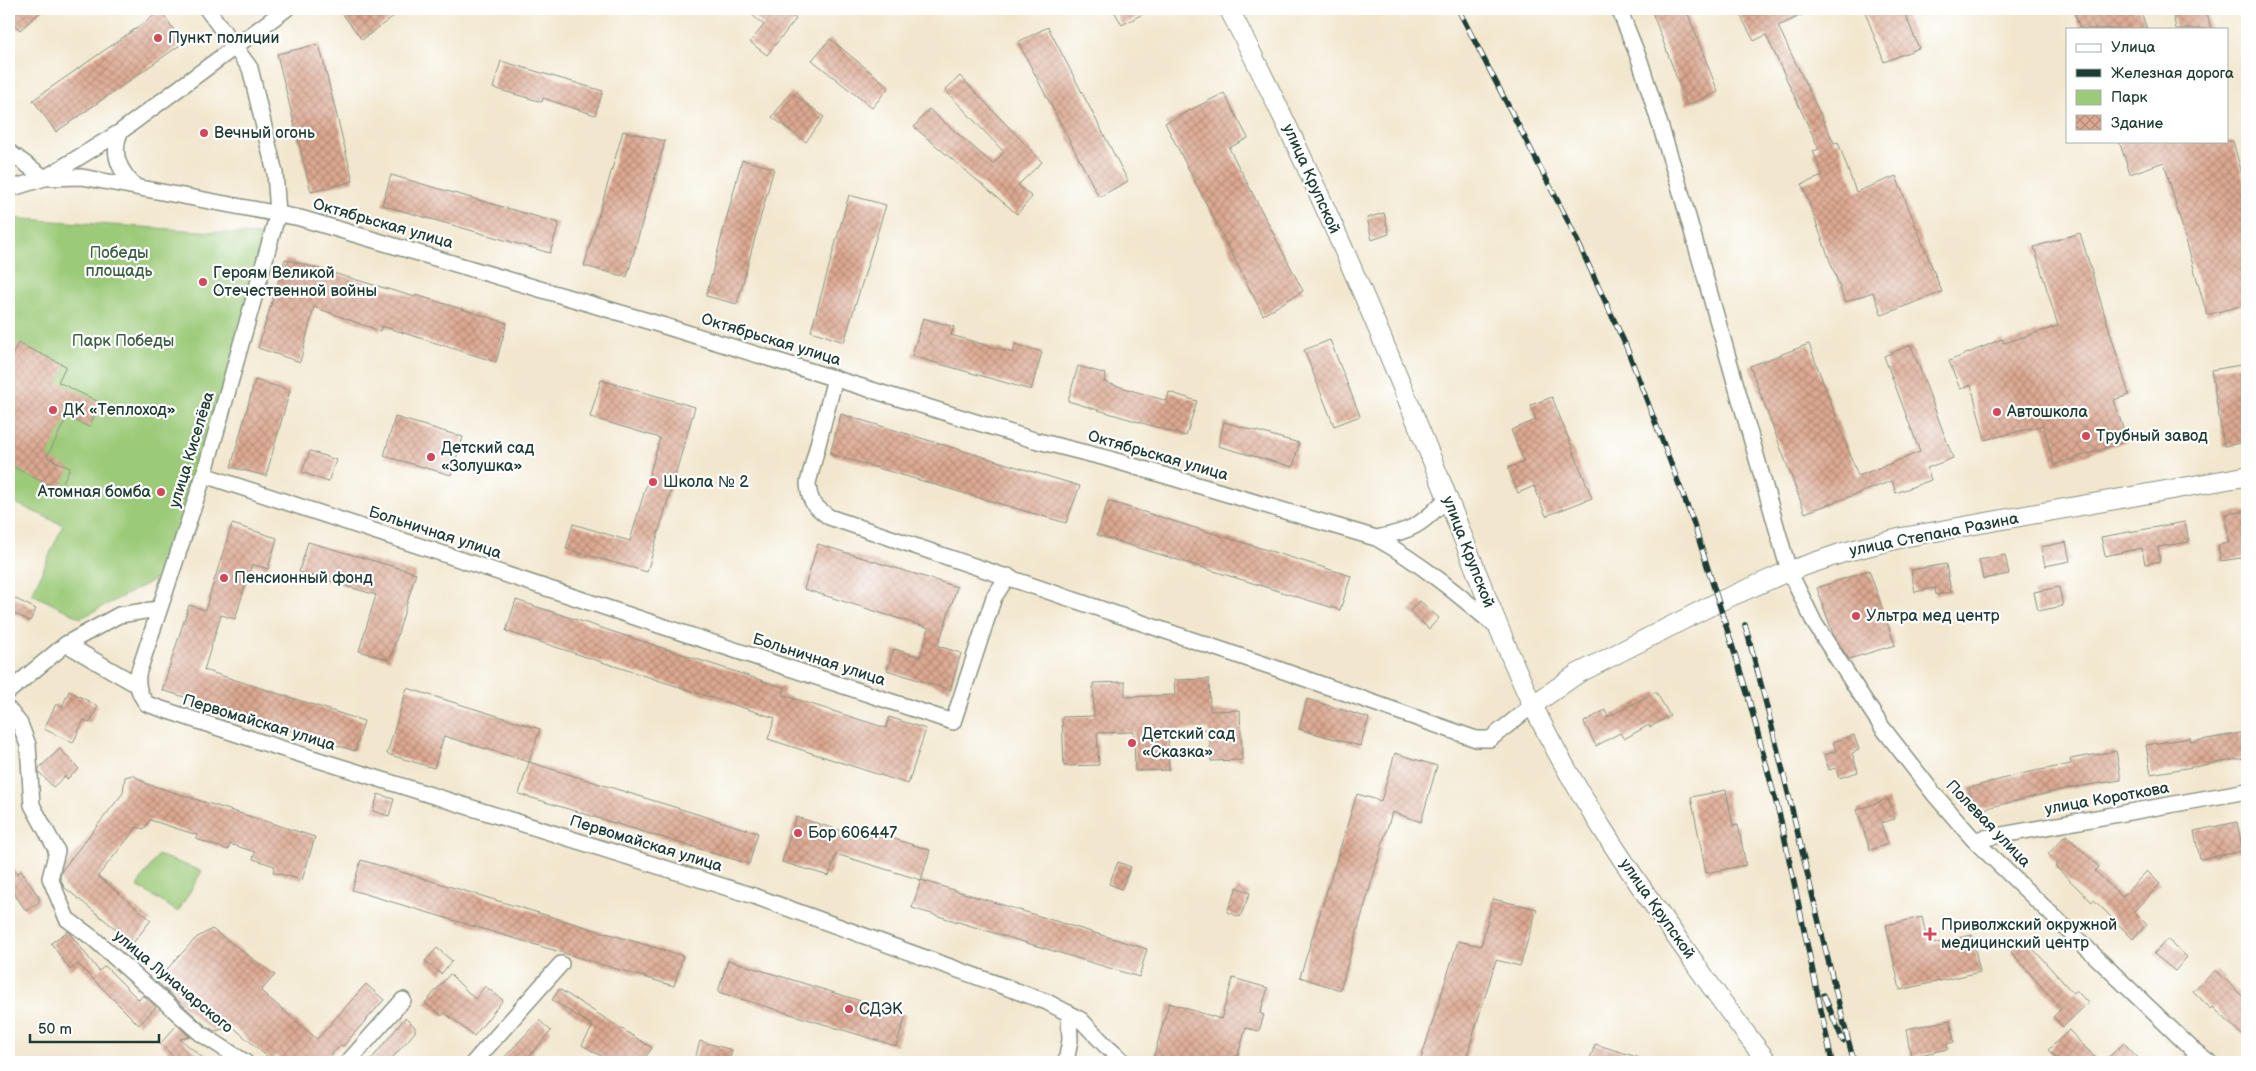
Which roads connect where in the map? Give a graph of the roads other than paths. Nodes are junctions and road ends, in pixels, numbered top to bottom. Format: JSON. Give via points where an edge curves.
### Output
{"nodes":[{"id":1,"x":207,"y":9,"type":"edge"},
{"id":2,"x":286,"y":9,"type":"edge"},
{"id":3,"x":1229,"y":9,"type":"edge"},
{"id":4,"x":1620,"y":9,"type":"edge"},
{"id":5,"x":235,"y":46,"type":"junction"},
{"id":6,"x":120,"y":132,"type":"junction"},
{"id":7,"x":9,"y":152,"type":"edge"},
{"id":8,"x":45,"y":178,"type":"junction"},
{"id":9,"x":136,"y":187,"type":"junction"},
{"id":10,"x":9,"y":189,"type":"edge"},
{"id":11,"x":278,"y":213,"type":"junction"},
{"id":12,"x":834,"y":378,"type":"junction"},
{"id":13,"x":204,"y":475,"type":"junction"},
{"id":14,"x":2247,"y":476,"type":"edge"},
{"id":15,"x":1447,"y":498,"type":"junction"},
{"id":16,"x":1376,"y":538,"type":"junction"},
{"id":17,"x":1789,"y":571,"type":"junction"},
{"id":18,"x":1008,"y":576,"type":"junction"},
{"id":19,"x":158,"y":609,"type":"junction"},
{"id":20,"x":1498,"y":628,"type":"junction"},
{"id":21,"x":66,"y":644,"type":"junction"},
{"id":22,"x":138,"y":690,"type":"junction"},
{"id":23,"x":9,"y":691,"type":"edge"},
{"id":24,"x":1533,"y":705,"type":"junction"},
{"id":25,"x":9,"y":710,"type":"edge"},
{"id":26,"x":2247,"y":791,"type":"edge"},
{"id":27,"x":1974,"y":840,"type":"junction"},
{"id":28,"x":561,"y":964,"type":"dead end"},
{"id":29,"x":403,"y":1000,"type":"dead end"},
{"id":30,"x":1069,"y":1013,"type":"junction"},
{"id":31,"x":245,"y":1062,"type":"edge"},
{"id":32,"x":348,"y":1062,"type":"edge"},
{"id":33,"x":474,"y":1062,"type":"edge"},
{"id":34,"x":1066,"y":1062,"type":"edge"},
{"id":35,"x":1124,"y":1062,"type":"edge"},
{"id":36,"x":1768,"y":1062,"type":"edge"},
{"id":37,"x":2209,"y":1062,"type":"edge"}],
"edges":[{"from":1,"to":5,"type":"street"},
{"from":2,"to":5,"type":"street"},
{"from":3,"to":15,"type":"street","name":"улица Крупской","via":[[1272,92],[1367,302]]},
{"from":4,"to":17,"type":"street","name":"Полевая улица","via":[[1678,182]]},
{"from":5,"to":6,"type":"street"},
{"from":5,"to":11,"type":"street","via":[[250,68],[253,79],[275,173]]},
{"from":6,"to":8,"type":"street"},
{"from":6,"to":9,"type":"street","via":[[116,143],[117,157],[124,176]]},
{"from":7,"to":8,"type":"street"},
{"from":8,"to":9,"type":"street","name":"Октябрьская улица","via":[[82,177]]},
{"from":8,"to":10,"type":"street"},
{"from":9,"to":11,"type":"street","name":"Октябрьская улица"},
{"from":11,"to":12,"type":"street","name":"Октябрьская улица"},
{"from":11,"to":13,"type":"street","name":"улица Киселёва"},
{"from":12,"to":16,"type":"street","name":"Октябрьская улица","via":[[1034,440],[1106,458]]},
{"from":12,"to":18,"type":"street","via":[[808,483],[809,496],[816,508],[829,517]]},
{"from":13,"to":18,"type":"street","name":"Больничная улица","via":[[953,722],[994,597]]},
{"from":13,"to":19,"type":"street","name":"улица Киселёва"},
{"from":14,"to":17,"type":"street","name":"улица Степана Разина","via":[[1905,538],[1845,552]]},
{"from":15,"to":16,"type":"street","via":[[1426,520],[1404,532]]},
{"from":15,"to":20,"type":"street","name":"улица Крупской"},
{"from":16,"to":20,"type":"street","name":"Октябрьская улица","via":[[1442,581]]},
{"from":17,"to":24,"type":"street","name":"улица Степана Разина","via":[[1622,650],[1577,674]]},
{"from":17,"to":27,"type":"street","name":"Полевая улица","via":[[1814,624],[1882,727]]},
{"from":18,"to":24,"type":"street","via":[[1476,740],[1490,739]]},
{"from":19,"to":21,"type":"street","via":[[120,615]]},
{"from":19,"to":22,"type":"street","name":"улица Киселёва","via":[[138,674]]},
{"from":20,"to":24,"type":"street","name":"улица Крупской"},
{"from":21,"to":22,"type":"street","name":"Первомайская улица"},
{"from":21,"to":23,"type":"street"},
{"from":22,"to":30,"type":"street","name":"Первомайская улица","via":[[147,704],[168,712],[754,896]]},
{"from":24,"to":36,"type":"street","name":"улица Крупской","via":[[1623,863]]},
{"from":25,"to":31,"type":"street","name":"улица Луначарского","via":[[20,724],[28,745],[32,805],[57,851],[50,878],[66,919],[200,1033]]},
{"from":26,"to":27,"type":"street","name":"улица Короткова"},
{"from":27,"to":37,"type":"street","name":"Полевая улица"},
{"from":28,"to":33,"type":"street"},
{"from":29,"to":32,"type":"street"},
{"from":30,"to":34,"type":"street","via":[[1070,1040]]},
{"from":30,"to":35,"type":"street","name":"Первомайская улица","via":[[1081,1020]]}]}
